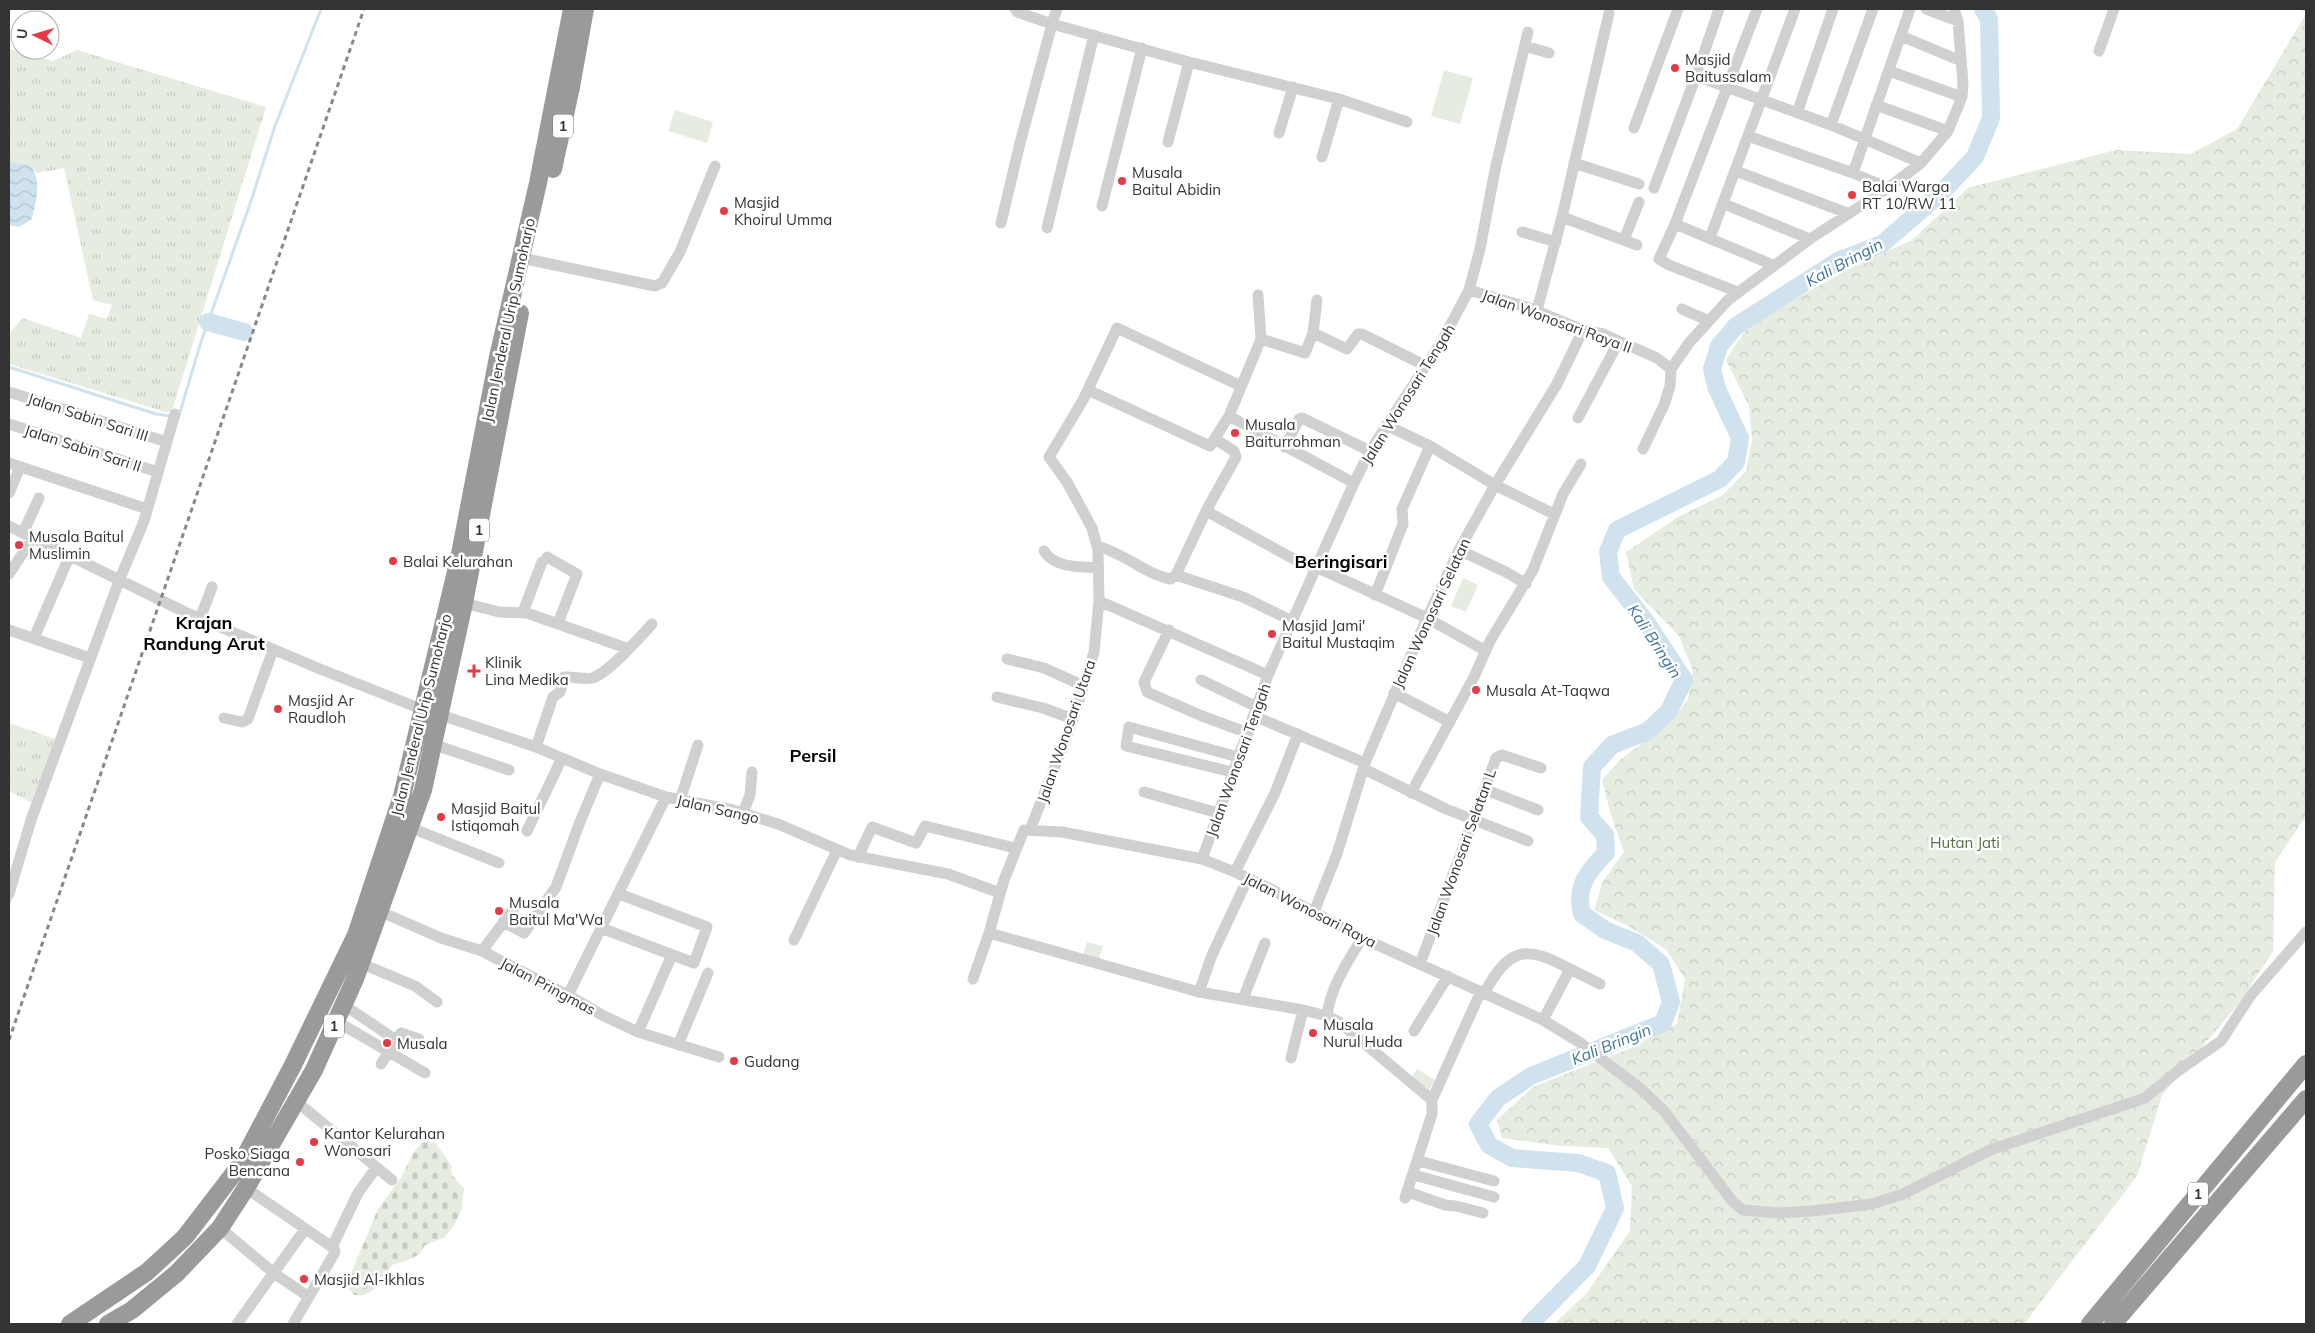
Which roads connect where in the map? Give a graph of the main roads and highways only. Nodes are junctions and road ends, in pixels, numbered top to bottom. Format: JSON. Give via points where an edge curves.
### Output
{"nodes":[{"id":1,"x":572,"y":9,"type":"edge"},
{"id":2,"x":584,"y":9,"type":"edge"},
{"id":3,"x":431,"y":712,"type":"junction"},
{"id":4,"x":2306,"y":1064,"type":"edge"},
{"id":5,"x":2306,"y":1099,"type":"edge"},
{"id":6,"x":70,"y":1324,"type":"edge"},
{"id":7,"x":108,"y":1324,"type":"edge"},
{"id":8,"x":2090,"y":1324,"type":"edge"},
{"id":9,"x":2113,"y":1324,"type":"edge"}],
"edges":[{"from":1,"to":3,"type":"highway","name":"Jalan Jenderal Urip Sumoharjo","number":"1","via":[[541,170],[498,357]]},
{"from":2,"to":3,"type":"highway","name":"Jalan Jenderal Urip Sumoharjo","number":"1","via":[[571,87],[531,260],[464,603]]},
{"from":3,"to":6,"type":"highway","name":"Jalan Jenderal Urip Sumoharjo","number":"1","via":[[356,935],[241,1164],[185,1237],[147,1272]]},
{"from":3,"to":7,"type":"highway","name":"Jalan Jenderal Urip Sumoharjo","number":"1","via":[[432,744],[423,790],[360,963],[314,1070],[220,1228],[178,1273],[132,1310]]},
{"from":4,"to":8,"type":"highway","number":"1"},
{"from":5,"to":9,"type":"highway","number":"1"}]}
